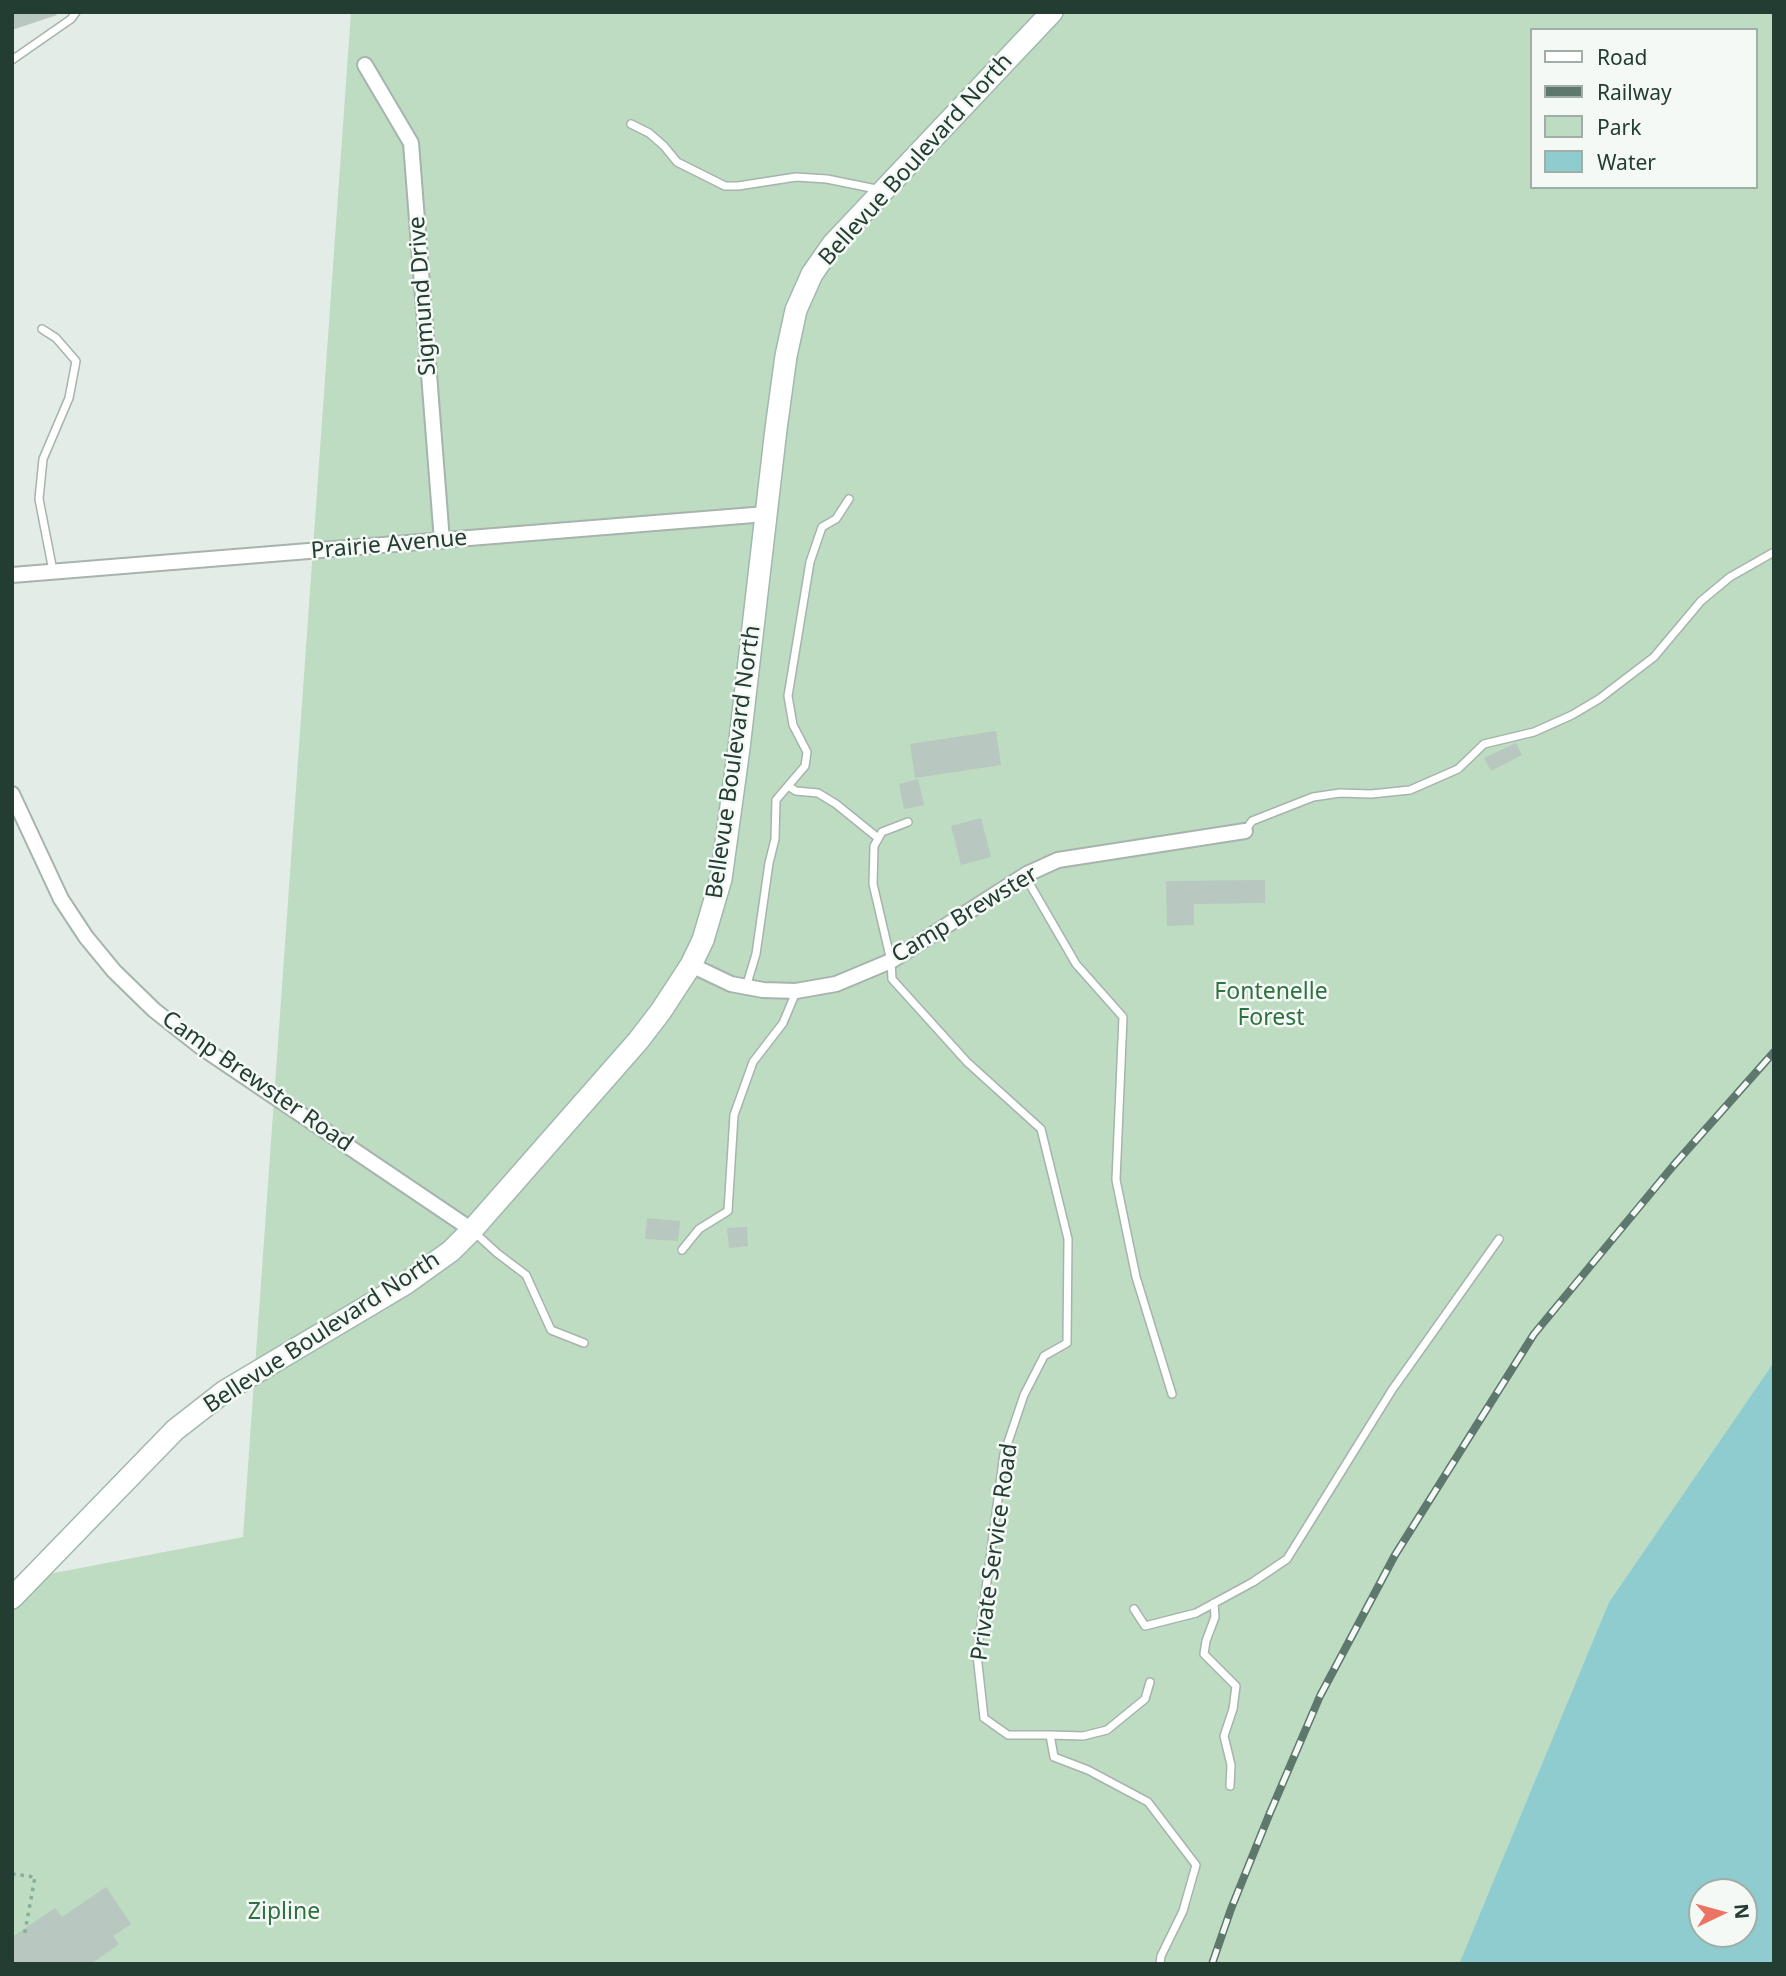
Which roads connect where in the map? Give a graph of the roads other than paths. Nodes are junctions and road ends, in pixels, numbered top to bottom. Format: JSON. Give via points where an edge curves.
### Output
{"nodes":[{"id":1,"x":76,"y":12,"type":"edge"},
{"id":2,"x":1052,"y":12,"type":"edge"},
{"id":3,"x":12,"y":60,"type":"edge"},
{"id":4,"x":365,"y":65,"type":"dead end"},
{"id":5,"x":631,"y":124,"type":"dead end"},
{"id":6,"x":882,"y":190,"type":"junction"},
{"id":7,"x":42,"y":329,"type":"dead end"},
{"id":8,"x":849,"y":499,"type":"dead end"},
{"id":9,"x":766,"y":514,"type":"junction"},
{"id":10,"x":442,"y":541,"type":"junction"},
{"id":11,"x":1774,"y":552,"type":"edge"},
{"id":12,"x":53,"y":571,"type":"junction"},
{"id":13,"x":12,"y":575,"type":"edge"},
{"id":14,"x":788,"y":786,"type":"junction"},
{"id":15,"x":12,"y":794,"type":"edge"},
{"id":16,"x":908,"y":822,"type":"dead end"},
{"id":17,"x":1245,"y":831,"type":"joint"},
{"id":18,"x":878,"y":838,"type":"junction"},
{"id":19,"x":1025,"y":876,"type":"junction"},
{"id":20,"x":891,"y":961,"type":"junction"},
{"id":21,"x":691,"y":965,"type":"junction"},
{"id":22,"x":746,"y":987,"type":"junction"},
{"id":23,"x":796,"y":991,"type":"junction"},
{"id":24,"x":472,"y":1230,"type":"junction"},
{"id":25,"x":1499,"y":1239,"type":"dead end"},
{"id":26,"x":682,"y":1250,"type":"dead end"},
{"id":27,"x":584,"y":1343,"type":"dead end"},
{"id":28,"x":1172,"y":1394,"type":"dead end"},
{"id":29,"x":12,"y":1598,"type":"edge"},
{"id":30,"x":1213,"y":1603,"type":"junction"},
{"id":31,"x":1134,"y":1609,"type":"dead end"},
{"id":32,"x":1150,"y":1682,"type":"dead end"},
{"id":33,"x":1050,"y":1735,"type":"junction"},
{"id":34,"x":1230,"y":1786,"type":"dead end"},
{"id":35,"x":1160,"y":1964,"type":"edge"}],
"edges":[{"from":1,"to":3,"type":"lane"},
{"from":2,"to":6,"type":"main road","name":"Bellevue Boulevard North"},
{"from":4,"to":10,"type":"street","name":"Sigmund Drive","via":[[411,143]]},
{"from":5,"to":6,"type":"lane","via":[[649,133],[677,163],[725,186],[796,177]]},
{"from":6,"to":9,"type":"main road","name":"Bellevue Boulevard North","via":[[833,244],[812,274],[796,310]]},
{"from":7,"to":12,"type":"lane","via":[[76,361],[69,398],[43,459],[39,499]]},
{"from":8,"to":14,"type":"lane","via":[[836,519],[822,527],[810,562],[788,696],[793,725],[807,752],[805,766]]},
{"from":9,"to":10,"type":"street","name":"Prairie Avenue"},
{"from":9,"to":21,"type":"main road","name":"Bellevue Boulevard North","via":[[720,879]]},
{"from":10,"to":12,"type":"street","name":"Prairie Avenue"},
{"from":11,"to":17,"type":"lane","via":[[1730,576],[1701,601],[1654,657],[1572,715],[1534,732],[1484,744],[1458,769],[1410,790],[1313,797],[1252,821]]},
{"from":12,"to":13,"type":"street","name":"Prairie Avenue"},
{"from":14,"to":18,"type":"lane","via":[[818,793]]},
{"from":14,"to":22,"type":"lane","via":[[776,800],[775,839]]},
{"from":15,"to":24,"type":"street","name":"Camp Brewster Road","via":[[61,900],[114,971],[154,1010],[201,1047]]},
{"from":16,"to":18,"type":"lane"},
{"from":17,"to":19,"type":"street","name":"Camp Brewster","via":[[1058,860]]},
{"from":18,"to":20,"type":"lane","via":[[873,884]]},
{"from":19,"to":20,"type":"street","name":"Camp Brewster"},
{"from":19,"to":28,"type":"lane","via":[[1076,964],[1123,1017],[1116,1180],[1136,1277]]},
{"from":20,"to":23,"type":"street","name":"Camp Brewster","via":[[836,984]]},
{"from":20,"to":33,"type":"lane","name":"Private Service Road","via":[[892,979],[899,987],[967,1062],[1041,1129],[1068,1239],[1066,1343],[1044,1356],[1024,1395],[1004,1454],[978,1655],[984,1718],[1008,1735]]},
{"from":21,"to":22,"type":"street","name":"Camp Brewster"},
{"from":21,"to":24,"type":"main road","name":"Bellevue Boulevard North","via":[[638,1041]]},
{"from":22,"to":23,"type":"street","name":"Camp Brewster"},
{"from":23,"to":26,"type":"lane","via":[[783,1023],[753,1062],[734,1115],[728,1211],[699,1229]]},
{"from":24,"to":27,"type":"lane","via":[[526,1275],[551,1330]]},
{"from":24,"to":29,"type":"main road","name":"Bellevue Boulevard North","via":[[405,1284],[225,1391],[195,1414]]},
{"from":25,"to":30,"type":"lane","via":[[1392,1390],[1287,1559]]},
{"from":30,"to":31,"type":"lane","via":[[1196,1613],[1145,1626]]},
{"from":30,"to":34,"type":"lane","via":[[1215,1617],[1204,1654],[1236,1686],[1224,1737],[1231,1765]]},
{"from":32,"to":33,"type":"lane","via":[[1145,1699],[1107,1730],[1083,1736]]},
{"from":33,"to":35,"type":"lane","via":[[1054,1757],[1148,1802],[1196,1866]]}]}
